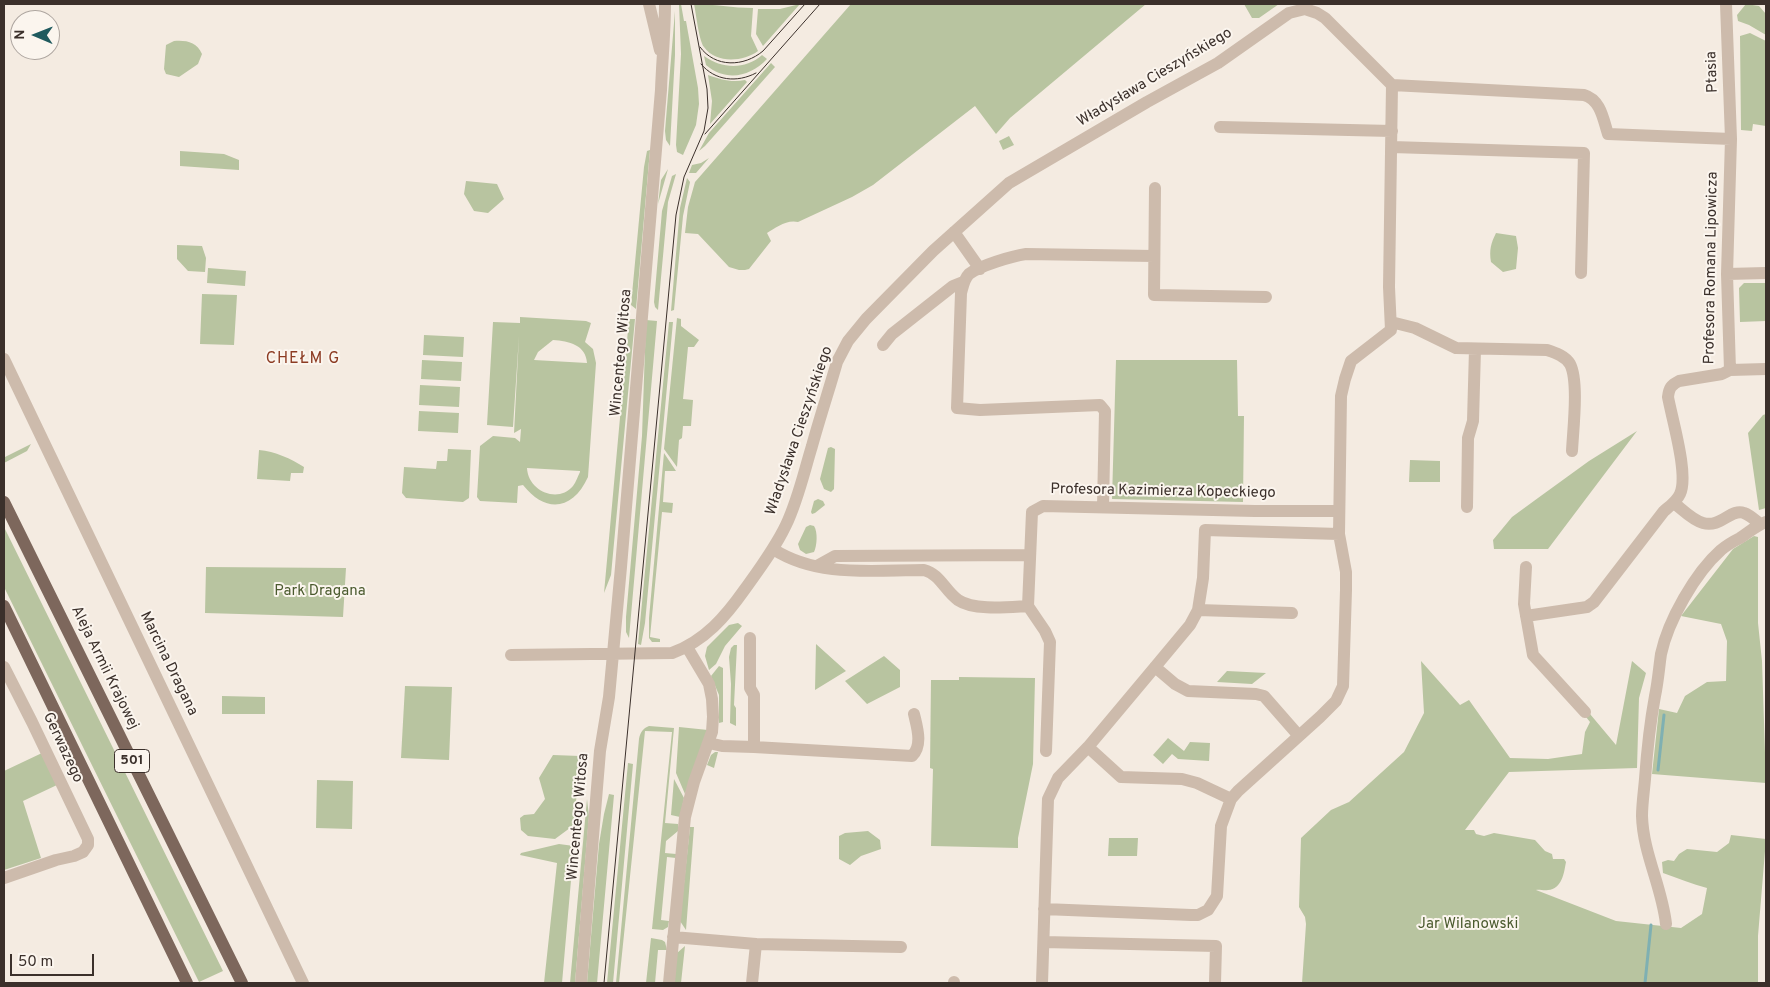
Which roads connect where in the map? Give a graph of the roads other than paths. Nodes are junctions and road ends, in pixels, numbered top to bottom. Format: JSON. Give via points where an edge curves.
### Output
{"nodes":[{"id":1,"x":649,"y":4,"type":"edge"},
{"id":2,"x":665,"y":4,"type":"edge"},
{"id":3,"x":1726,"y":4,"type":"edge"},
{"id":4,"x":662,"y":55,"type":"junction"},
{"id":5,"x":1392,"y":85,"type":"junction"},
{"id":6,"x":1220,"y":127,"type":"dead end"},
{"id":7,"x":1392,"y":131,"type":"junction"},
{"id":8,"x":1731,"y":139,"type":"junction"},
{"id":9,"x":1392,"y":147,"type":"junction"},
{"id":10,"x":1155,"y":188,"type":"dead end"},
{"id":11,"x":954,"y":232,"type":"junction"},
{"id":12,"x":1154,"y":256,"type":"junction"},
{"id":13,"x":980,"y":269,"type":"junction"},
{"id":14,"x":1581,"y":273,"type":"dead end"},
{"id":15,"x":1766,"y":273,"type":"edge"},
{"id":16,"x":1727,"y":274,"type":"junction"},
{"id":17,"x":963,"y":282,"type":"junction"},
{"id":18,"x":1266,"y":297,"type":"dead end"},
{"id":19,"x":1391,"y":322,"type":"junction"},
{"id":20,"x":883,"y":345,"type":"dead end"},
{"id":21,"x":1475,"y":349,"type":"junction"},
{"id":22,"x":4,"y":359,"type":"edge"},
{"id":23,"x":1766,"y":369,"type":"edge"},
{"id":24,"x":1730,"y":370,"type":"junction"},
{"id":25,"x":1572,"y":450,"type":"dead end"},
{"id":26,"x":4,"y":502,"type":"edge"},
{"id":27,"x":1674,"y":503,"type":"junction"},
{"id":28,"x":1467,"y":507,"type":"dead end"},
{"id":29,"x":1103,"y":508,"type":"junction"},
{"id":30,"x":1339,"y":511,"type":"junction"},
{"id":31,"x":1763,"y":523,"type":"edge"},
{"id":32,"x":1339,"y":534,"type":"junction"},
{"id":33,"x":773,"y":549,"type":"junction"},
{"id":34,"x":1030,"y":554,"type":"junction"},
{"id":35,"x":817,"y":566,"type":"junction"},
{"id":36,"x":1526,"y":567,"type":"dead end"},
{"id":37,"x":4,"y":606,"type":"edge"},
{"id":38,"x":1028,"y":606,"type":"junction"},
{"id":39,"x":1198,"y":610,"type":"junction"},
{"id":40,"x":1292,"y":613,"type":"dead end"},
{"id":41,"x":1526,"y":616,"type":"junction"},
{"id":42,"x":750,"y":638,"type":"dead end"},
{"id":43,"x":687,"y":647,"type":"junction"},
{"id":44,"x":612,"y":654,"type":"junction"},
{"id":45,"x":511,"y":655,"type":"dead end"},
{"id":46,"x":1156,"y":667,"type":"junction"},
{"id":47,"x":5,"y":672,"type":"edge"},
{"id":48,"x":1585,"y":712,"type":"dead end"},
{"id":49,"x":914,"y":714,"type":"dead end"},
{"id":50,"x":1299,"y":736,"type":"junction"},
{"id":51,"x":708,"y":743,"type":"junction"},
{"id":52,"x":754,"y":747,"type":"junction"},
{"id":53,"x":1088,"y":747,"type":"junction"},
{"id":54,"x":1046,"y":751,"type":"dead end"},
{"id":55,"x":1231,"y":799,"type":"junction"},
{"id":56,"x":4,"y":878,"type":"edge"},
{"id":57,"x":1044,"y":909,"type":"junction"},
{"id":58,"x":1666,"y":924,"type":"dead end"},
{"id":59,"x":673,"y":937,"type":"junction"},
{"id":60,"x":1044,"y":942,"type":"junction"},
{"id":61,"x":756,"y":944,"type":"junction"},
{"id":62,"x":901,"y":948,"type":"dead end"},
{"id":63,"x":188,"y":983,"type":"edge"},
{"id":64,"x":242,"y":983,"type":"edge"},
{"id":65,"x":304,"y":983,"type":"edge"},
{"id":66,"x":581,"y":983,"type":"edge"},
{"id":67,"x":669,"y":983,"type":"edge"},
{"id":68,"x":752,"y":983,"type":"edge"},
{"id":69,"x":1042,"y":983,"type":"edge"},
{"id":70,"x":1215,"y":983,"type":"edge"}],
"edges":[{"from":1,"to":4,"type":"street","name":"Wincentego Witosa"},
{"from":2,"to":4,"type":"street","name":"Wincentego Witosa"},
{"from":3,"to":8,"type":"street","name":"Ptasia"},
{"from":4,"to":44,"type":"street","name":"Wincentego Witosa"},
{"from":5,"to":7,"type":"street"},
{"from":5,"to":8,"type":"street","via":[[1584,95],[1596,102],[1608,134]]},
{"from":5,"to":11,"type":"street","name":"Władysława Cieszyńskiego","via":[[1325,18],[1306,9],[1289,13],[1218,63],[1010,183]]},
{"from":6,"to":7,"type":"street"},
{"from":7,"to":9,"type":"street"},
{"from":8,"to":16,"type":"street","name":"Profesora Romana Lipowicza"},
{"from":9,"to":14,"type":"street","via":[[1584,153]]},
{"from":9,"to":19,"type":"street"},
{"from":10,"to":12,"type":"street"},
{"from":11,"to":13,"type":"street"},
{"from":11,"to":33,"type":"street","name":"Władysława Cieszyńskiego","via":[[848,341],[837,362],[796,503]]},
{"from":12,"to":13,"type":"street","via":[[1026,254]]},
{"from":12,"to":18,"type":"street","via":[[1154,295]]},
{"from":13,"to":17,"type":"street"},
{"from":15,"to":16,"type":"street"},
{"from":16,"to":24,"type":"street","name":"Profesora Romana Lipowicza"},
{"from":17,"to":20,"type":"street","via":[[953,286],[892,334]]},
{"from":17,"to":29,"type":"street","via":[[957,408],[1100,405],[1106,412]]},
{"from":19,"to":21,"type":"street","via":[[1414,328],[1456,348]]},
{"from":19,"to":30,"type":"street","via":[[1391,330],[1387,334],[1351,361],[1344,379]]},
{"from":21,"to":25,"type":"street","via":[[1547,350],[1566,360],[1575,380]]},
{"from":21,"to":28,"type":"street"},
{"from":22,"to":65,"type":"street","name":"Marcina Dragana"},
{"from":23,"to":24,"type":"street"},
{"from":24,"to":27,"type":"street","name":"Profesora Romana Lipowicza","via":[[1679,381],[1669,389],[1684,477],[1680,495]]},
{"from":26,"to":64,"type":"main road","name":"Aleja Armii Krajowej","number":"501"},
{"from":27,"to":31,"type":"street","via":[[1704,523],[1718,523],[1740,512]]},
{"from":27,"to":41,"type":"street","name":"Profesora Romana Lipowicza","via":[[1664,511],[1594,602],[1587,607]]},
{"from":29,"to":30,"type":"street","name":"Profesora Kazimierza Kopeckiego"},
{"from":29,"to":34,"type":"street","name":"Profesora Kazimierza Kopeckiego","via":[[1037,508],[1032,512]]},
{"from":30,"to":32,"type":"street"},
{"from":31,"to":58,"type":"street","via":[[1708,563],[1680,608],[1661,654],[1647,745],[1642,816]]},
{"from":32,"to":39,"type":"street","via":[[1205,530]]},
{"from":32,"to":50,"type":"street","via":[[1346,572],[1343,686],[1336,701]]},
{"from":33,"to":35,"type":"street","via":[[786,557]]},
{"from":33,"to":43,"type":"street","name":"Władysława Cieszyńskiego","via":[[732,607],[701,638]]},
{"from":34,"to":35,"type":"street","via":[[835,556]]},
{"from":34,"to":38,"type":"street","name":"Profesora Kazimierza Kopeckiego"},
{"from":35,"to":38,"type":"street","via":[[835,570],[931,571],[948,591],[966,604]]},
{"from":36,"to":41,"type":"street"},
{"from":37,"to":63,"type":"main road"},
{"from":38,"to":54,"type":"street","via":[[1050,642]]},
{"from":39,"to":40,"type":"street"},
{"from":39,"to":46,"type":"street"},
{"from":41,"to":48,"type":"street","via":[[1533,655]]},
{"from":42,"to":52,"type":"street"},
{"from":43,"to":44,"type":"street","name":"Władysława Cieszyńskiego","via":[[672,653]]},
{"from":43,"to":51,"type":"street","via":[[711,691],[713,717]]},
{"from":44,"to":45,"type":"street"},
{"from":44,"to":66,"type":"street","name":"Wincentego Witosa","via":[[600,751]]},
{"from":46,"to":50,"type":"street","via":[[1175,684],[1188,690],[1264,696]]},
{"from":46,"to":53,"type":"street"},
{"from":47,"to":56,"type":"street","name":"Gerwazego","via":[[88,839],[88,845],[74,856]]},
{"from":49,"to":52,"type":"street","via":[[918,736],[916,752],[912,756]]},
{"from":50,"to":55,"type":"street"},
{"from":51,"to":52,"type":"street"},
{"from":51,"to":59,"type":"street","via":[[687,806]]},
{"from":53,"to":55,"type":"street","via":[[1121,777],[1182,779]]},
{"from":53,"to":57,"type":"street","via":[[1058,778],[1048,799]]},
{"from":55,"to":57,"type":"street","via":[[1221,826],[1217,896],[1208,910],[1191,915]]},
{"from":57,"to":60,"type":"street"},
{"from":59,"to":61,"type":"street"},
{"from":59,"to":67,"type":"street"},
{"from":60,"to":69,"type":"street"},
{"from":60,"to":70,"type":"street","via":[[1216,946]]},
{"from":61,"to":62,"type":"street"},
{"from":61,"to":68,"type":"street"}]}
